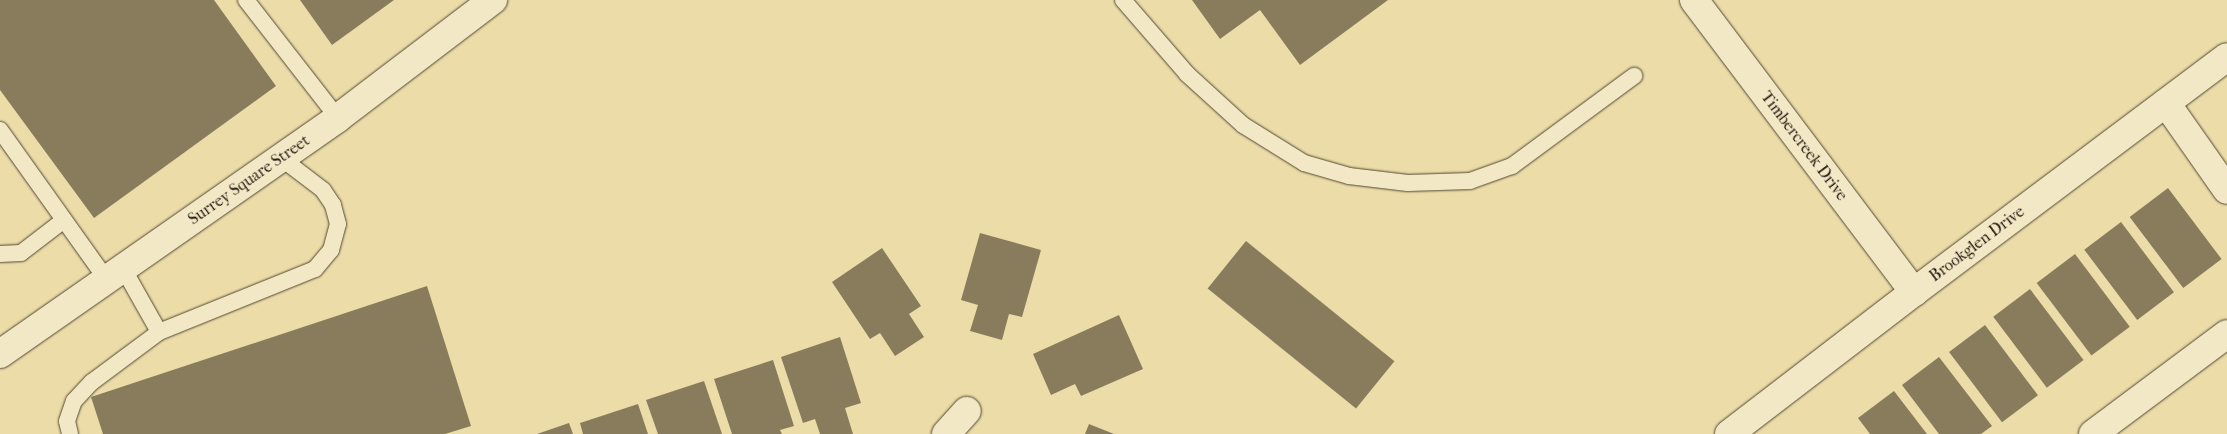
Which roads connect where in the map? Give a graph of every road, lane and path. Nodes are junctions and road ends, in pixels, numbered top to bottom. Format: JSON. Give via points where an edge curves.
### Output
{"nodes":[{"id":1,"x":246,"y":0,"type":"edge"},
{"id":2,"x":493,"y":0,"type":"edge"},
{"id":3,"x":1123,"y":0,"type":"edge"},
{"id":4,"x":1694,"y":0,"type":"edge"},
{"id":5,"x":2227,"y":57,"type":"edge"},
{"id":6,"x":1634,"y":76,"type":"dead end"},
{"id":7,"x":2166,"y":103,"type":"junction"},
{"id":8,"x":338,"y":118,"type":"junction"},
{"id":9,"x":0,"y":130,"type":"edge"},
{"id":10,"x":281,"y":158,"type":"junction"},
{"id":11,"x":2227,"y":190,"type":"edge"},
{"id":12,"x":64,"y":220,"type":"junction"},
{"id":13,"x":0,"y":254,"type":"edge"},
{"id":14,"x":115,"y":274,"type":"junction"},
{"id":15,"x":1914,"y":292,"type":"junction"},
{"id":16,"x":160,"y":332,"type":"junction"},
{"id":17,"x":2227,"y":334,"type":"edge"},
{"id":18,"x":0,"y":354,"type":"edge"},
{"id":19,"x":967,"y":411,"type":"dead end"},
{"id":20,"x":70,"y":434,"type":"edge"},
{"id":21,"x":946,"y":434,"type":"edge"},
{"id":22,"x":1729,"y":434,"type":"edge"},
{"id":23,"x":2093,"y":434,"type":"edge"}],
"edges":[{"from":1,"to":8,"type":"lane"},
{"from":2,"to":8,"type":"street","name":"Surrey Square Street"},
{"from":3,"to":6,"type":"lane","via":[[1187,74],[1243,125],[1304,163],[1349,176],[1408,183],[1470,180],[1512,166]]},
{"from":4,"to":15,"type":"street","name":"Timbercreek Drive"},
{"from":5,"to":7,"type":"street","name":"Brookglen Drive"},
{"from":7,"to":11,"type":"street"},
{"from":7,"to":15,"type":"street","name":"Brookglen Drive"},
{"from":8,"to":10,"type":"street","name":"Surrey Square Street"},
{"from":9,"to":12,"type":"lane"},
{"from":10,"to":14,"type":"street","name":"Surrey Square Street"},
{"from":10,"to":16,"type":"lane","via":[[323,190],[332,205],[338,224],[331,250],[315,269]]},
{"from":12,"to":13,"type":"lane","via":[[21,253]]},
{"from":12,"to":14,"type":"lane"},
{"from":14,"to":16,"type":"lane"},
{"from":14,"to":18,"type":"street","name":"Surrey Square Street"},
{"from":15,"to":22,"type":"street","name":"Brookglen Drive"},
{"from":16,"to":20,"type":"lane","via":[[92,382],[74,401],[67,421]]},
{"from":17,"to":23,"type":"street"},
{"from":19,"to":21,"type":"street"}]}
